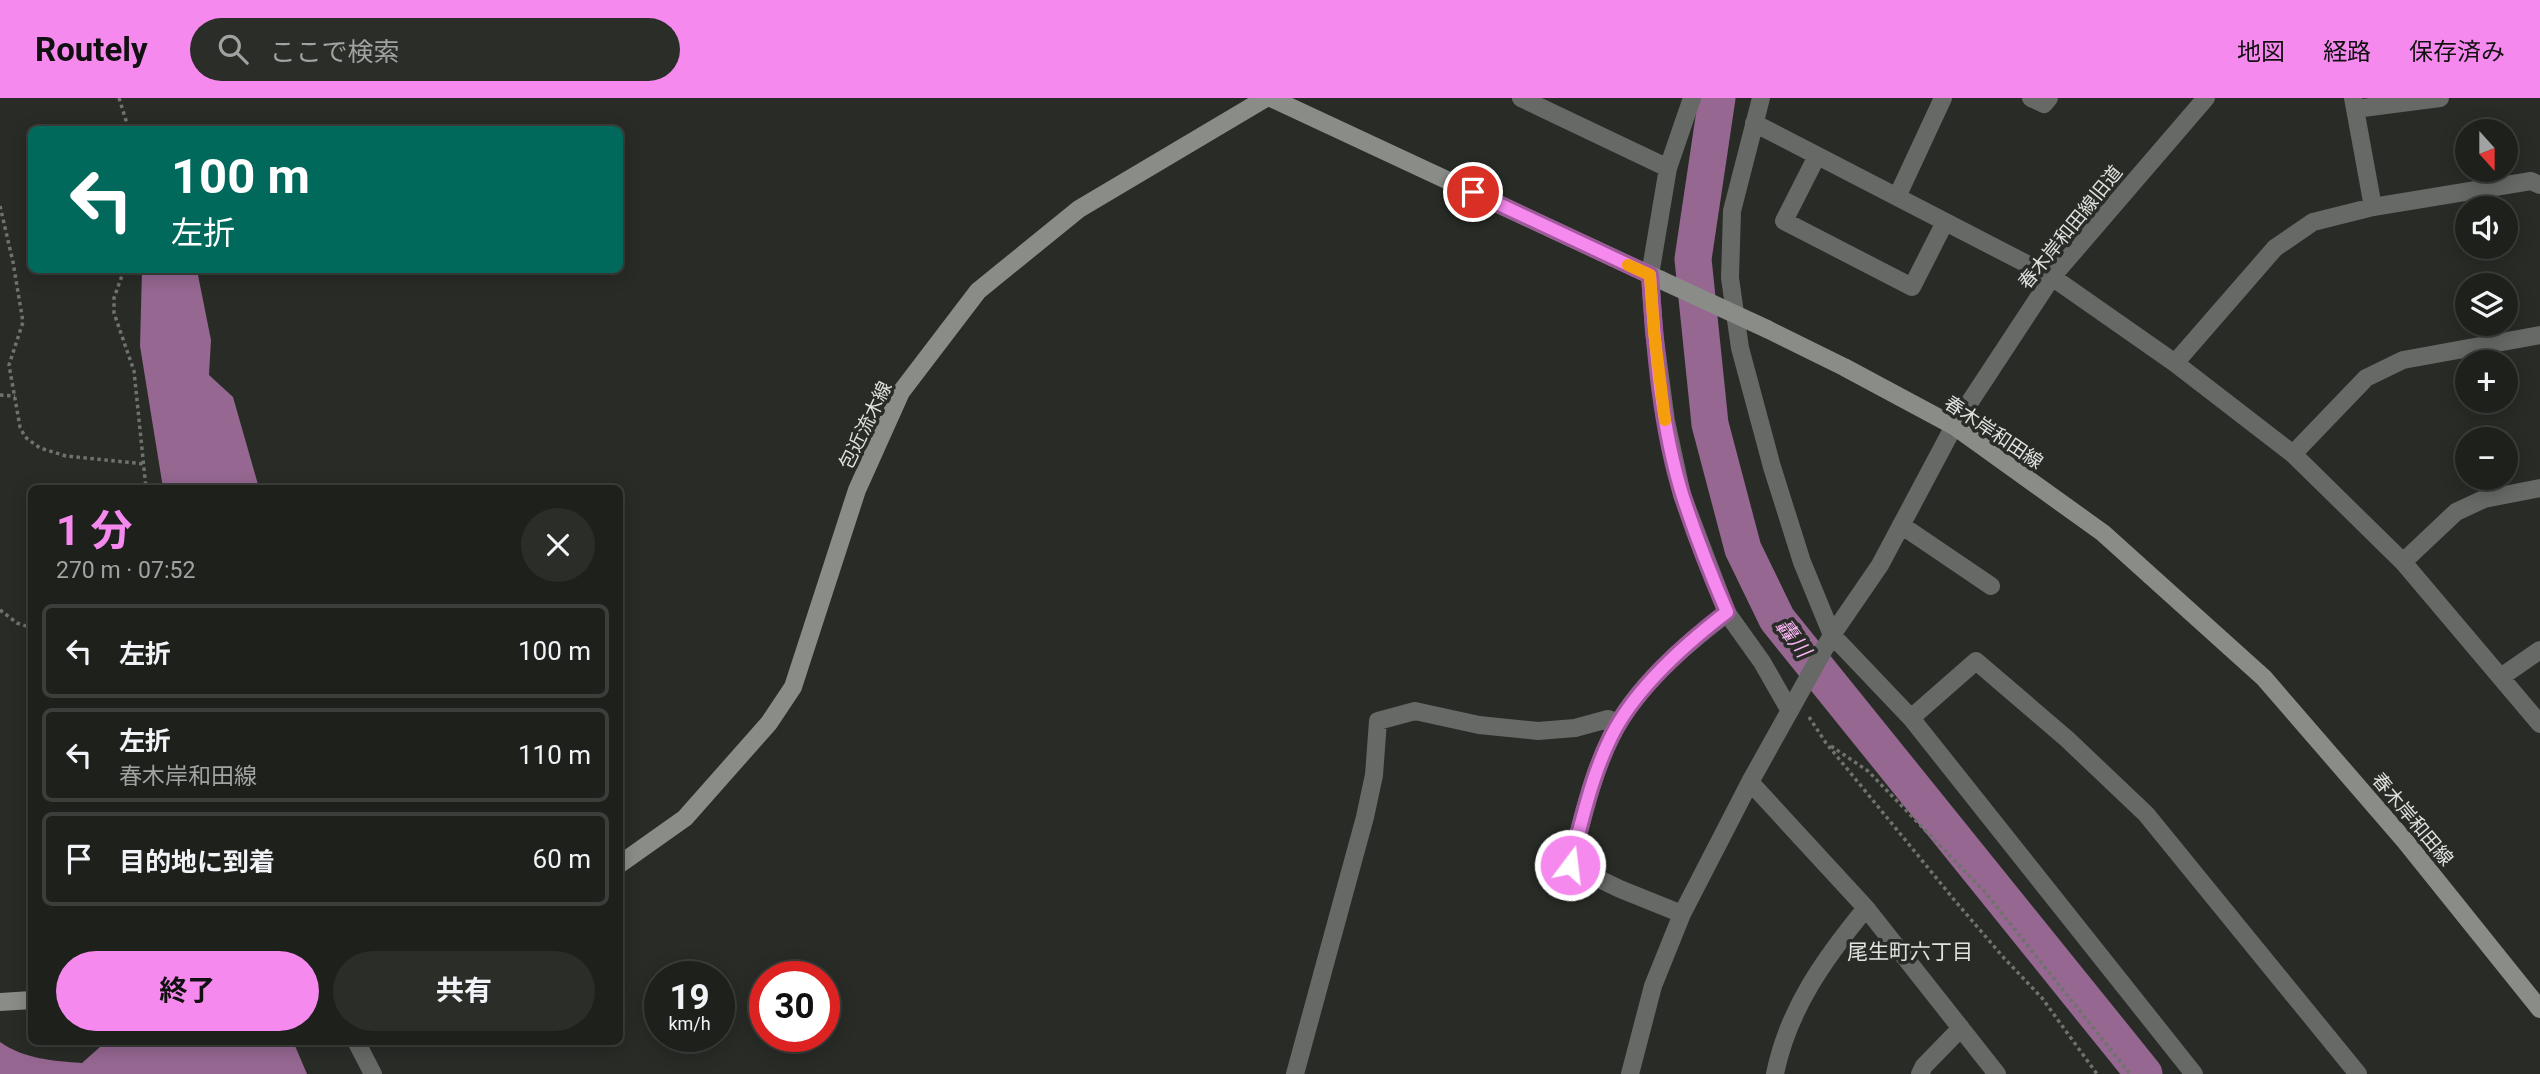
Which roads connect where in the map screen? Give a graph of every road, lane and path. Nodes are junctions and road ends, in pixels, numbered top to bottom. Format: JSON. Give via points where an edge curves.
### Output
{"nodes":[{"id":1,"x":119,"y":98,"type":"edge"},
{"id":2,"x":1268,"y":98,"type":"edge"},
{"id":3,"x":1521,"y":98,"type":"edge"},
{"id":4,"x":1692,"y":98,"type":"edge"},
{"id":5,"x":1761,"y":98,"type":"edge"},
{"id":6,"x":1943,"y":98,"type":"edge"},
{"id":7,"x":2031,"y":98,"type":"edge"},
{"id":8,"x":2049,"y":98,"type":"edge"},
{"id":9,"x":2206,"y":98,"type":"edge"},
{"id":10,"x":2440,"y":98,"type":"edge"},
{"id":11,"x":2354,"y":104,"type":"edge"},
{"id":12,"x":1754,"y":123,"type":"junction"},
{"id":13,"x":128,"y":126,"type":"edge"},
{"id":14,"x":1817,"y":156,"type":"junction"},
{"id":15,"x":1668,"y":169,"type":"junction"},
{"id":16,"x":2540,"y":185,"type":"edge"},
{"id":17,"x":1897,"y":197,"type":"junction"},
{"id":18,"x":0,"y":206,"type":"edge"},
{"id":19,"x":2373,"y":208,"type":"junction"},
{"id":20,"x":1945,"y":222,"type":"junction"},
{"id":21,"x":123,"y":273,"type":"edge"},
{"id":22,"x":1655,"y":277,"type":"junction"},
{"id":23,"x":2052,"y":277,"type":"junction"},
{"id":24,"x":2540,"y":334,"type":"edge"},
{"id":25,"x":2175,"y":363,"type":"junction"},
{"id":26,"x":0,"y":395,"type":"edge"},
{"id":27,"x":15,"y":396,"type":"junction"},
{"id":28,"x":1954,"y":426,"type":"junction"},
{"id":29,"x":2293,"y":454,"type":"junction"},
{"id":30,"x":145,"y":464,"type":"junction"},
{"id":31,"x":146,"y":485,"type":"edge"},
{"id":32,"x":2540,"y":488,"type":"edge"},
{"id":33,"x":1901,"y":525,"type":"junction"},
{"id":34,"x":2403,"y":562,"type":"junction"},
{"id":35,"x":1991,"y":586,"type":"dead end"},
{"id":36,"x":0,"y":610,"type":"edge"},
{"id":37,"x":1727,"y":612,"type":"junction"},
{"id":38,"x":28,"y":627,"type":"edge"},
{"id":39,"x":1830,"y":640,"type":"junction"},
{"id":40,"x":2540,"y":650,"type":"edge"},
{"id":41,"x":2501,"y":677,"type":"junction"},
{"id":42,"x":1794,"y":705,"type":"junction"},
{"id":43,"x":1911,"y":718,"type":"junction"},
{"id":44,"x":1619,"y":723,"type":"junction"},
{"id":45,"x":2540,"y":724,"type":"edge"},
{"id":46,"x":1826,"y":743,"type":"junction"},
{"id":47,"x":1750,"y":782,"type":"junction"},
{"id":48,"x":623,"y":862,"type":"edge"},
{"id":49,"x":1866,"y":908,"type":"junction"},
{"id":50,"x":1682,"y":914,"type":"junction"},
{"id":51,"x":28,"y":1000,"type":"edge"},
{"id":52,"x":0,"y":1002,"type":"edge"},
{"id":53,"x":2540,"y":1009,"type":"edge"},
{"id":54,"x":1961,"y":1028,"type":"junction"},
{"id":55,"x":358,"y":1045,"type":"edge"},
{"id":56,"x":373,"y":1074,"type":"edge"},
{"id":57,"x":1295,"y":1074,"type":"edge"},
{"id":58,"x":1630,"y":1074,"type":"edge"},
{"id":59,"x":1775,"y":1074,"type":"edge"},
{"id":60,"x":1920,"y":1074,"type":"edge"},
{"id":61,"x":1997,"y":1074,"type":"edge"},
{"id":62,"x":2097,"y":1074,"type":"edge"},
{"id":63,"x":2130,"y":1074,"type":"edge"},
{"id":64,"x":2194,"y":1074,"type":"edge"},
{"id":65,"x":2358,"y":1074,"type":"edge"}],
"edges":[{"from":1,"to":13,"type":"path"},
{"from":2,"to":22,"type":"main road","name":"春木岸和田線"},
{"from":2,"to":48,"type":"main road","name":"包近流木線","via":[[1079,209],[978,291],[901,392],[857,490],[793,687],[769,723],[685,818]]},
{"from":3,"to":15,"type":"street"},
{"from":4,"to":15,"type":"street"},
{"from":5,"to":12,"type":"street"},
{"from":6,"to":17,"type":"street"},
{"from":7,"to":8,"type":"street","via":[[2044,104]]},
{"from":9,"to":23,"type":"street","name":"春木岸和田線旧道"},
{"from":10,"to":11,"type":"street"},
{"from":11,"to":19,"type":"street"},
{"from":12,"to":14,"type":"street"},
{"from":12,"to":39,"type":"street","via":[[1732,211],[1730,278],[1740,348],[1772,467]]},
{"from":14,"to":17,"type":"street"},
{"from":14,"to":20,"type":"street","via":[[1784,221],[1912,286]]},
{"from":15,"to":22,"type":"street"},
{"from":16,"to":19,"type":"street","via":[[2531,181]]},
{"from":17,"to":20,"type":"street"},
{"from":18,"to":27,"type":"path","via":[[23,322],[9,365]]},
{"from":19,"to":25,"type":"street","via":[[2313,222],[2275,248]]},
{"from":20,"to":23,"type":"street"},
{"from":21,"to":30,"type":"path","via":[[114,313],[134,371]]},
{"from":22,"to":28,"type":"main road","name":"春木岸和田線","bridge":true},
{"from":22,"to":37,"type":"street","via":[[1654,332],[1665,421],[1682,495]]},
{"from":23,"to":25,"type":"street"},
{"from":23,"to":28,"type":"street","name":"春木岸和田線旧道"},
{"from":24,"to":29,"type":"street","via":[[2403,360],[2366,378]]},
{"from":25,"to":29,"type":"street"},
{"from":26,"to":27,"type":"path"},
{"from":27,"to":30,"type":"path","via":[[20,427],[40,448],[66,456]]},
{"from":28,"to":33,"type":"street","name":"春木岸和田線旧道"},
{"from":28,"to":53,"type":"main road","name":"春木岸和田線","via":[[2103,533],[2264,678],[2405,841]]},
{"from":29,"to":34,"type":"street"},
{"from":30,"to":31,"type":"path"},
{"from":32,"to":34,"type":"street","via":[[2484,499],[2456,512]]},
{"from":33,"to":35,"type":"street"},
{"from":33,"to":39,"type":"street","name":"春木岸和田線旧道"},
{"from":34,"to":41,"type":"street"},
{"from":36,"to":38,"type":"path"},
{"from":37,"to":42,"type":"street"},
{"from":37,"to":44,"type":"street","via":[[1690,641],[1628,707]]},
{"from":39,"to":42,"type":"street","name":"春木岸和田線旧道"},
{"from":39,"to":43,"type":"street"},
{"from":40,"to":41,"type":"street"},
{"from":41,"to":45,"type":"street"},
{"from":42,"to":46,"type":"path"},
{"from":42,"to":47,"type":"street","name":"春木岸和田線旧道"},
{"from":43,"to":64,"type":"street"},
{"from":43,"to":65,"type":"street","via":[[1976,661],[2146,814]]},
{"from":44,"to":50,"type":"street","via":[[1587,802],[1570,865]]},
{"from":44,"to":57,"type":"street","via":[[1608,719],[1538,731],[1479,725],[1415,711],[1378,721],[1366,817]]},
{"from":46,"to":62,"type":"path","via":[[1956,902],[2042,998]]},
{"from":46,"to":63,"type":"path","via":[[1868,771],[1985,892]]},
{"from":47,"to":49,"type":"street"},
{"from":47,"to":50,"type":"street","name":"春木岸和田線旧道"},
{"from":49,"to":54,"type":"street"},
{"from":49,"to":59,"type":"street","via":[[1800,1000]]},
{"from":50,"to":58,"type":"street","name":"春木岸和田線旧道","via":[[1653,986]]},
{"from":51,"to":52,"type":"main road"},
{"from":54,"to":60,"type":"street"},
{"from":54,"to":61,"type":"street"},
{"from":55,"to":56,"type":"street"}]}
